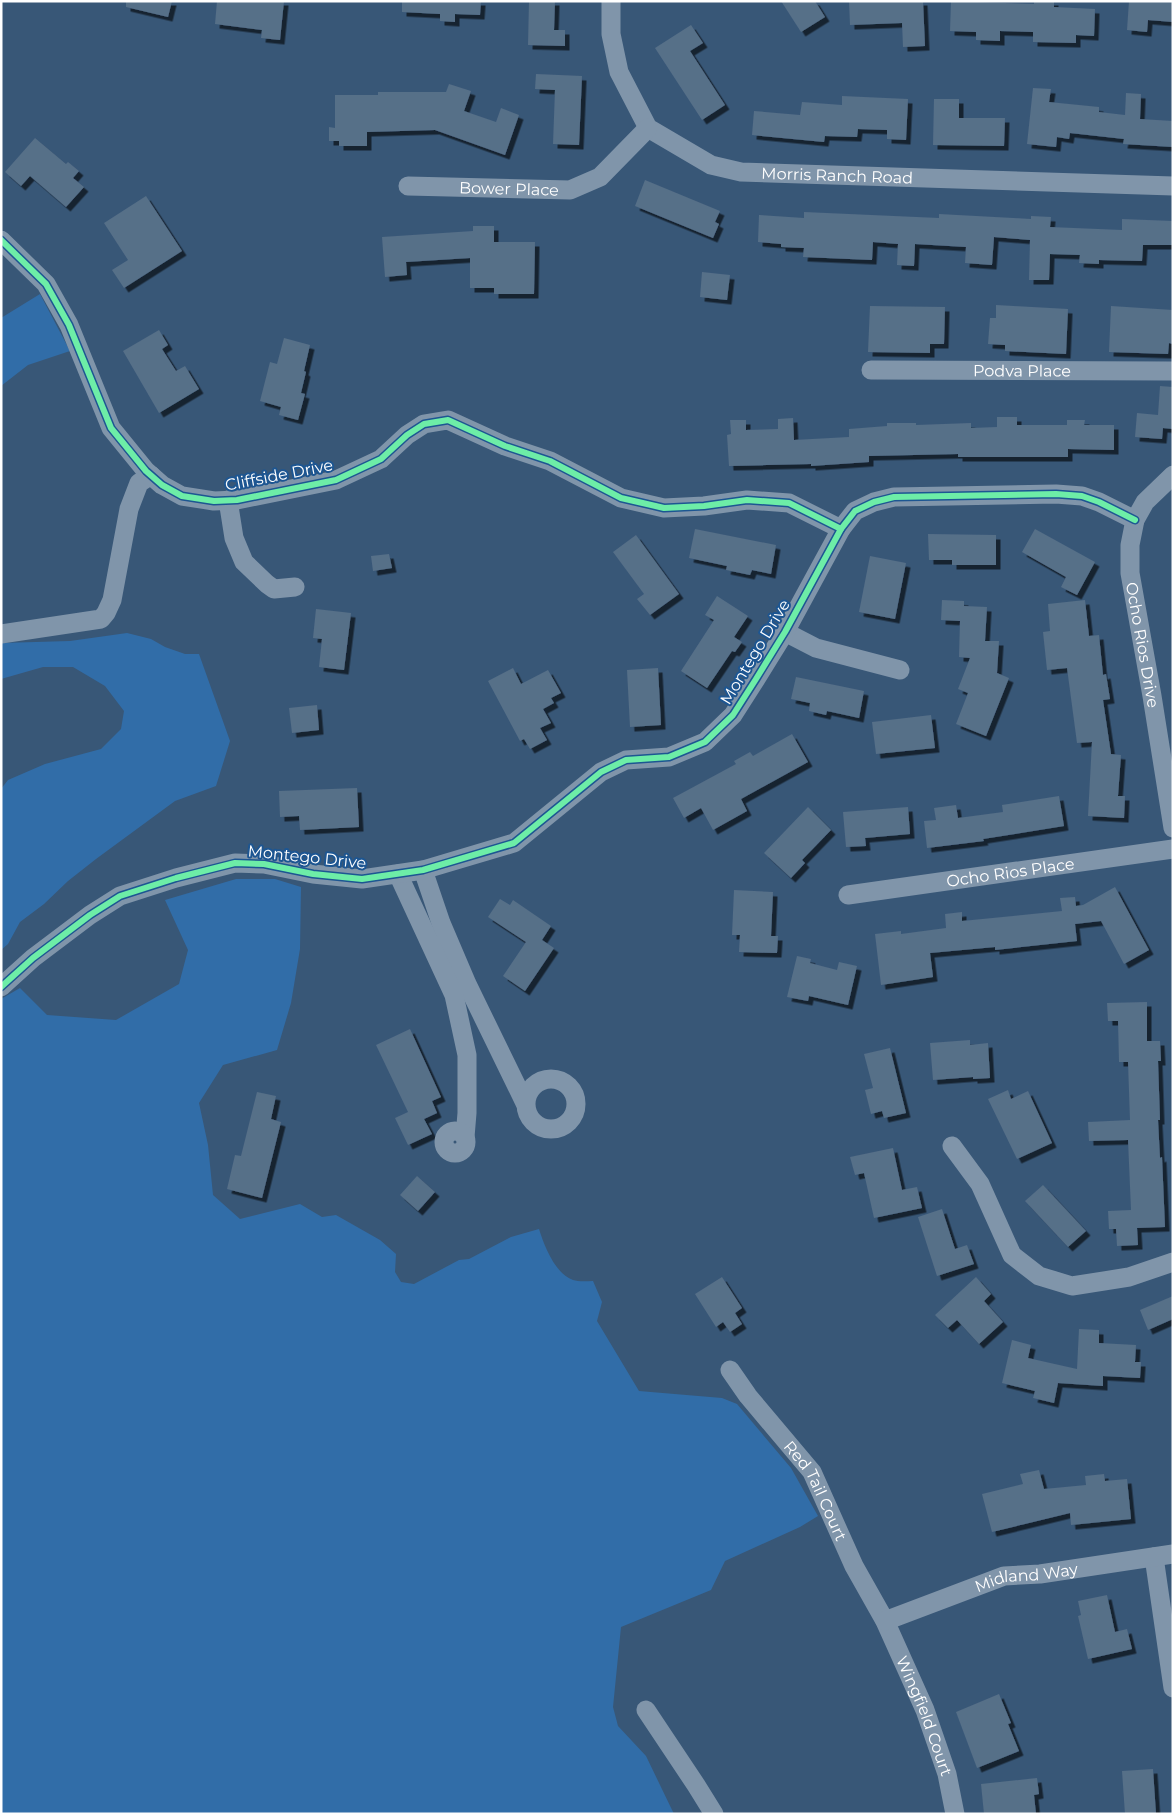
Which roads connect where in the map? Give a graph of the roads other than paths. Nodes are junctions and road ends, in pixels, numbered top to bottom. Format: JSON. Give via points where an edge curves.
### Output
{"nodes":[{"id":1,"x":611,"y":1,"type":"edge"},
{"id":2,"x":648,"y":128,"type":"junction"},
{"id":3,"x":408,"y":186,"type":"dead end"},
{"id":4,"x":1173,"y":186,"type":"edge"},
{"id":5,"x":1,"y":240,"type":"edge"},
{"id":6,"x":871,"y":370,"type":"dead end"},
{"id":7,"x":1173,"y":372,"type":"edge"},
{"id":8,"x":151,"y":475,"type":"junction"},
{"id":9,"x":1173,"y":475,"type":"edge"},
{"id":10,"x":228,"y":500,"type":"junction"},
{"id":11,"x":1135,"y":520,"type":"junction"},
{"id":12,"x":841,"y":529,"type":"junction"},
{"id":13,"x":295,"y":587,"type":"dead end"},
{"id":14,"x":785,"y":632,"type":"junction"},
{"id":15,"x":1,"y":634,"type":"edge"},
{"id":16,"x":900,"y":670,"type":"dead end"},
{"id":17,"x":1173,"y":828,"type":"edge"},
{"id":18,"x":1173,"y":849,"type":"edge"},
{"id":19,"x":424,"y":870,"type":"junction"},
{"id":20,"x":398,"y":874,"type":"junction"},
{"id":21,"x":848,"y":896,"type":"dead end"},
{"id":22,"x":1,"y":986,"type":"edge"},
{"id":23,"x":525,"y":1103,"type":"dead end"},
{"id":24,"x":464,"y":1137,"type":"dead end"},
{"id":25,"x":952,"y":1146,"type":"dead end"},
{"id":26,"x":1173,"y":1262,"type":"edge"},
{"id":27,"x":730,"y":1370,"type":"dead end"},
{"id":28,"x":1173,"y":1554,"type":"edge"},
{"id":29,"x":1154,"y":1556,"type":"junction"},
{"id":30,"x":885,"y":1622,"type":"junction"},
{"id":31,"x":1173,"y":1688,"type":"edge"},
{"id":32,"x":646,"y":1710,"type":"dead end"},
{"id":33,"x":714,"y":1814,"type":"edge"},
{"id":34,"x":955,"y":1814,"type":"edge"}],
"edges":[{"from":1,"to":2,"type":"street","via":[[611,34],[619,72]]},
{"from":2,"to":3,"type":"street","name":"Bower Place","via":[[600,176],[570,190]]},
{"from":2,"to":4,"type":"street","name":"Morris Ranch Road","via":[[711,166],[742,172]]},
{"from":5,"to":8,"type":"street","name":"Cliffside Drive","via":[[46,284],[69,324],[111,428]]},
{"from":6,"to":7,"type":"street","name":"Podva Place"},
{"from":8,"to":10,"type":"street","name":"Cliffside Drive","via":[[182,496]]},
{"from":8,"to":15,"type":"street","via":[[139,483],[129,509],[112,600],[101,619]]},
{"from":9,"to":11,"type":"street","name":"Ocho Rios Drive","via":[[1145,502]]},
{"from":10,"to":12,"type":"street","name":"Cliffside Drive","via":[[336,480],[381,459],[424,424],[448,420],[505,446],[550,461],[621,498],[664,508],[747,500],[789,503]]},
{"from":10,"to":13,"type":"street","via":[[234,538],[244,562],[274,589]]},
{"from":11,"to":12,"type":"street","name":"Montego Drive","via":[[1082,496],[894,498],[854,511]]},
{"from":11,"to":17,"type":"street","name":"Ocho Rios Drive","via":[[1130,545],[1130,572]]},
{"from":12,"to":14,"type":"street","name":"Montego Drive"},
{"from":14,"to":16,"type":"street","via":[[816,648]]},
{"from":14,"to":19,"type":"street","name":"Montego Drive","via":[[733,715],[705,742],[669,757],[626,760],[601,772],[514,843]]},
{"from":18,"to":21,"type":"street","name":"Ocho Rios Place"},
{"from":19,"to":20,"type":"street","name":"Montego Drive"},
{"from":19,"to":23,"type":"street","via":[[441,923],[467,984]]},
{"from":20,"to":22,"type":"street","name":"Montego Drive","via":[[362,878],[235,863],[176,878],[120,896],[33,958]]},
{"from":20,"to":24,"type":"street","via":[[454,995],[467,1055]]},
{"from":25,"to":26,"type":"street","via":[[980,1184],[1012,1255],[1038,1276],[1072,1286],[1129,1277]]},
{"from":27,"to":30,"type":"street","name":"Red Tail Court","via":[[812,1472],[854,1566]]},
{"from":28,"to":29,"type":"street","name":"Midland Way"},
{"from":29,"to":30,"type":"street","name":"Midland Way","via":[[1040,1574],[1004,1576]]},
{"from":29,"to":31,"type":"street"},
{"from":30,"to":34,"type":"street","name":"Wingfield Court","via":[[925,1710],[947,1774]]},
{"from":32,"to":33,"type":"street"}]}
